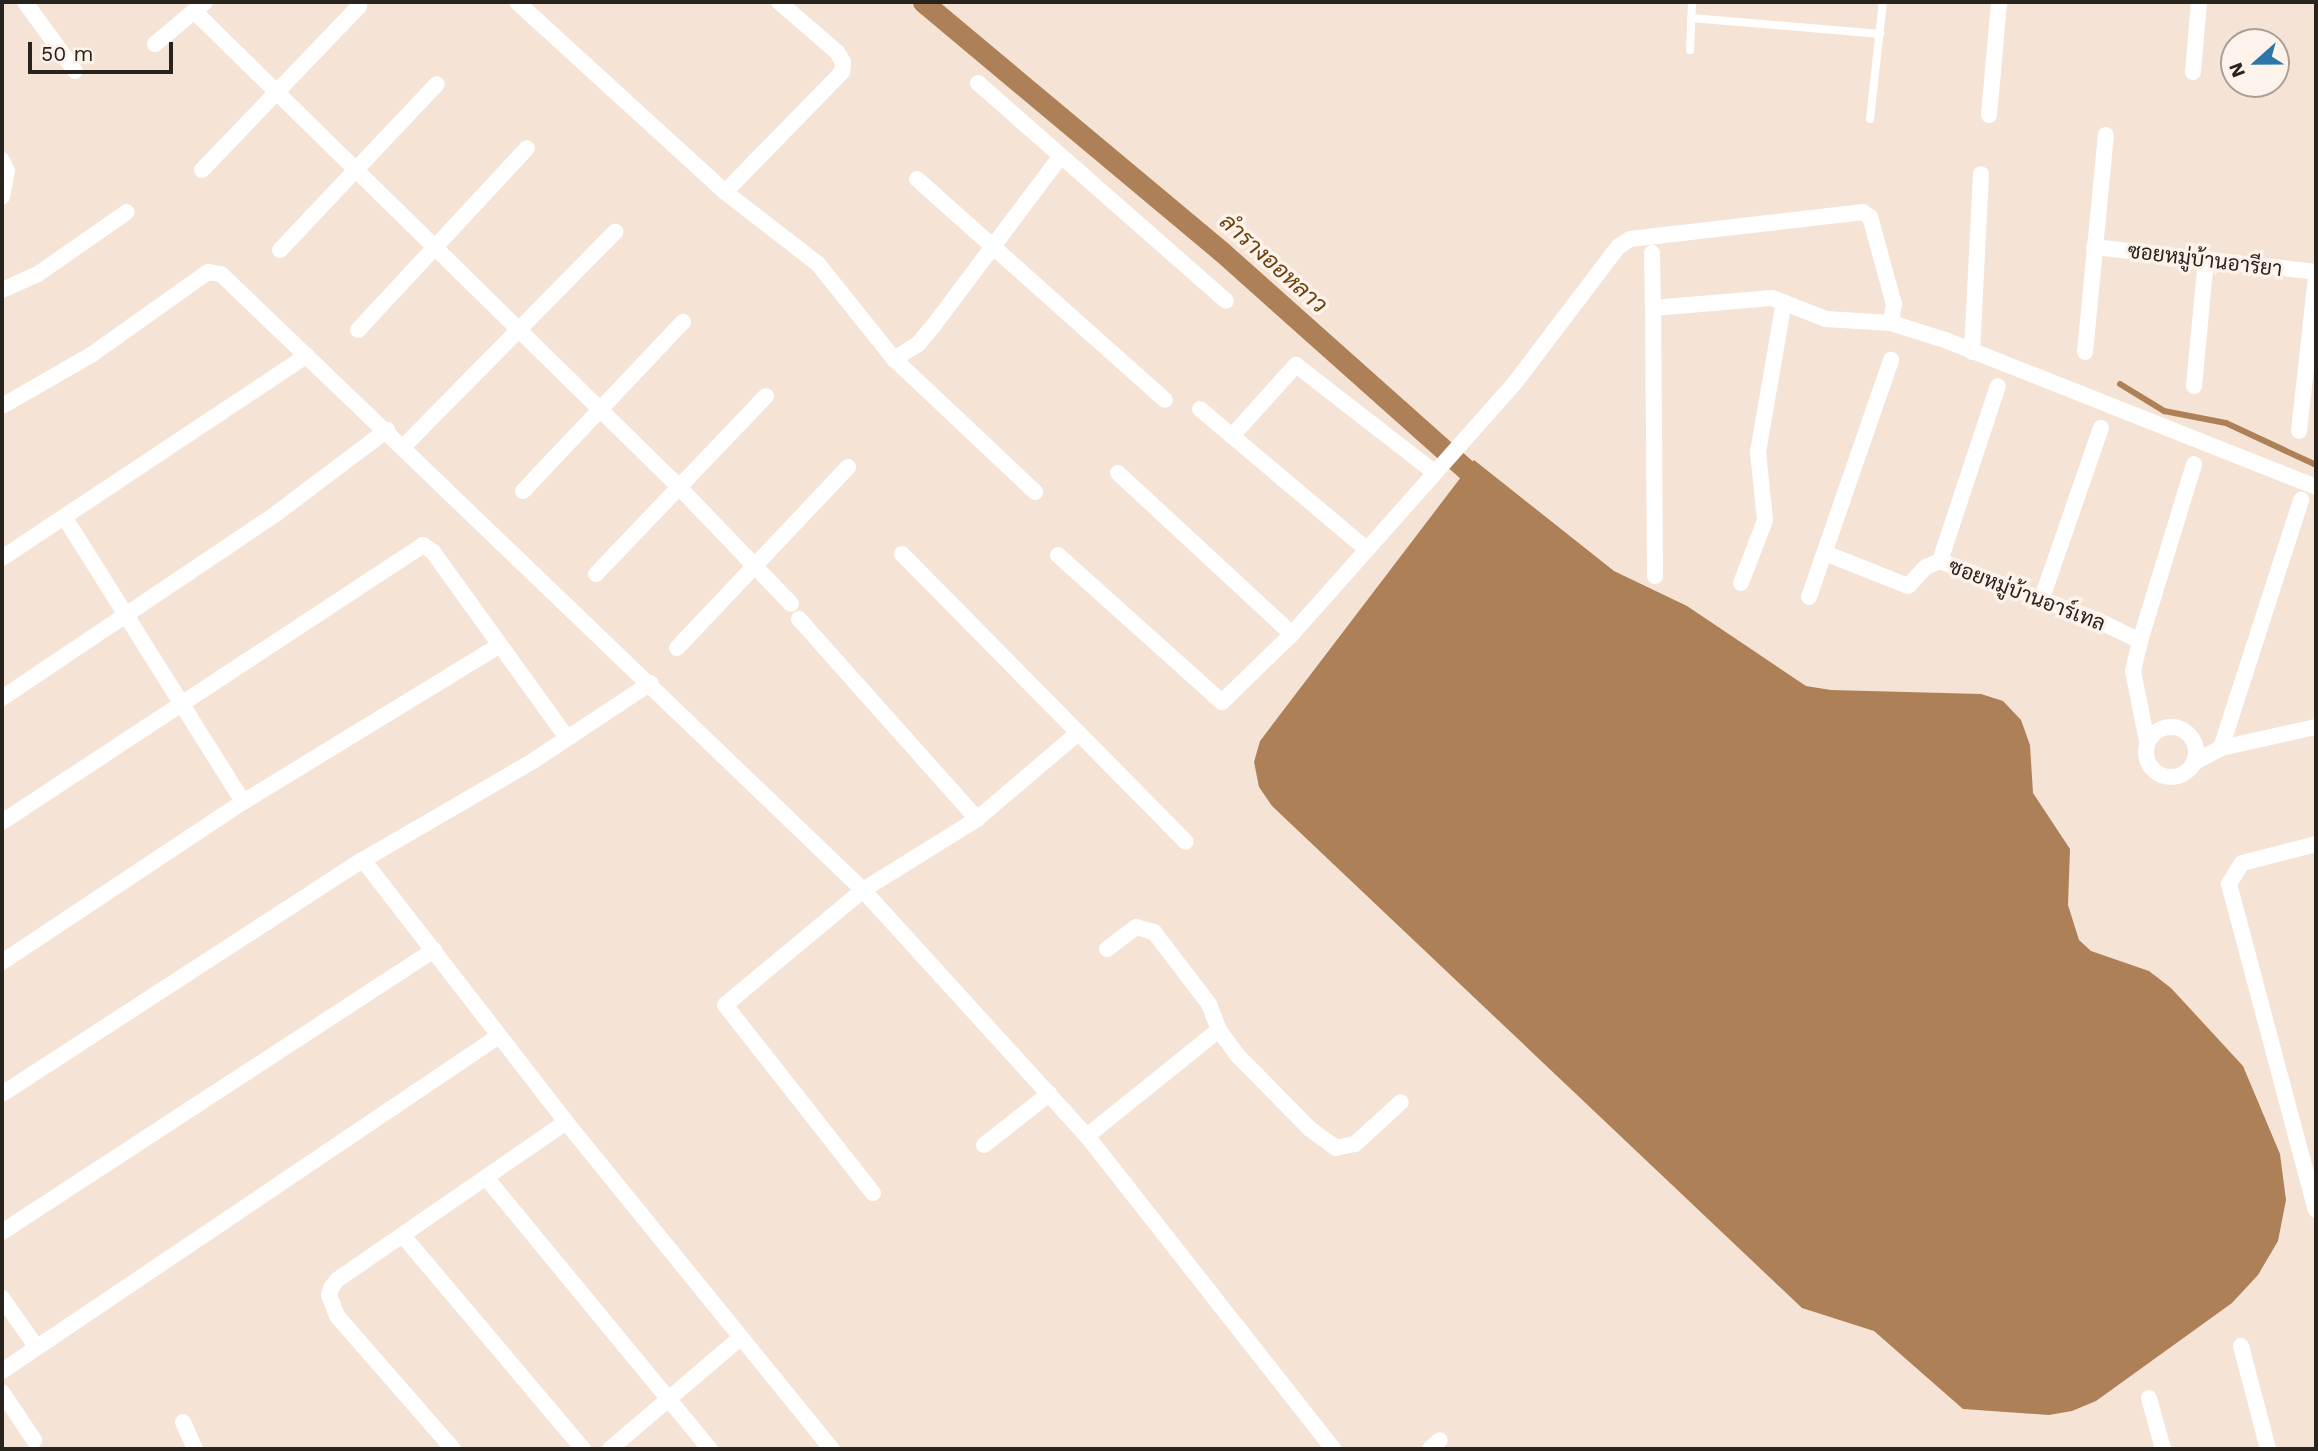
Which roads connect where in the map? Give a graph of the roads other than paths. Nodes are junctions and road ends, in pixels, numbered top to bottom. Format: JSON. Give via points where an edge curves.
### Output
{"nodes":[{"id":1,"x":25,"y":2,"type":"edge"},
{"id":2,"x":517,"y":2,"type":"edge"},
{"id":3,"x":779,"y":2,"type":"edge"},
{"id":4,"x":1692,"y":2,"type":"edge"},
{"id":5,"x":1883,"y":2,"type":"edge"},
{"id":6,"x":1999,"y":2,"type":"edge"},
{"id":7,"x":2199,"y":2,"type":"edge"},
{"id":8,"x":200,"y":6,"type":"edge"},
{"id":9,"x":359,"y":6,"type":"dead end"},
{"id":10,"x":1691,"y":18,"type":"junction"},
{"id":11,"x":1880,"y":34,"type":"junction"},
{"id":12,"x":155,"y":44,"type":"dead end"},
{"id":13,"x":1690,"y":50,"type":"dead end"},
{"id":14,"x":75,"y":71,"type":"dead end"},
{"id":15,"x":2193,"y":72,"type":"dead end"},
{"id":16,"x":978,"y":83,"type":"dead end"},
{"id":17,"x":438,"y":84,"type":"dead end"},
{"id":18,"x":279,"y":94,"type":"junction"},
{"id":19,"x":1989,"y":115,"type":"dead end"},
{"id":20,"x":1870,"y":119,"type":"dead end"},
{"id":21,"x":2106,"y":135,"type":"dead end"},
{"id":22,"x":527,"y":148,"type":"dead end"},
{"id":23,"x":1061,"y":156,"type":"junction"},
{"id":24,"x":2,"y":160,"type":"edge"},
{"id":25,"x":202,"y":170,"type":"dead end"},
{"id":26,"x":357,"y":172,"type":"junction"},
{"id":27,"x":1981,"y":174,"type":"dead end"},
{"id":28,"x":917,"y":179,"type":"dead end"},
{"id":29,"x":725,"y":191,"type":"junction"},
{"id":30,"x":2,"y":197,"type":"edge"},
{"id":31,"x":127,"y":212,"type":"dead end"},
{"id":32,"x":615,"y":232,"type":"dead end"},
{"id":33,"x":993,"y":245,"type":"junction"},
{"id":34,"x":435,"y":246,"type":"junction"},
{"id":35,"x":2094,"y":247,"type":"junction"},
{"id":36,"x":280,"y":250,"type":"dead end"},
{"id":37,"x":1651,"y":253,"type":"dead end"},
{"id":38,"x":2206,"y":260,"type":"junction"},
{"id":39,"x":2316,"y":274,"type":"edge"},
{"id":40,"x":2,"y":290,"type":"edge"},
{"id":41,"x":1226,"y":301,"type":"dead end"},
{"id":42,"x":1784,"y":302,"type":"junction"},
{"id":43,"x":1653,"y":308,"type":"junction"},
{"id":44,"x":683,"y":322,"type":"dead end"},
{"id":45,"x":1891,"y":323,"type":"junction"},
{"id":46,"x":517,"y":327,"type":"junction"},
{"id":47,"x":358,"y":330,"type":"dead end"},
{"id":48,"x":1972,"y":352,"type":"junction"},
{"id":49,"x":2085,"y":352,"type":"dead end"},
{"id":50,"x":307,"y":355,"type":"junction"},
{"id":51,"x":894,"y":359,"type":"junction"},
{"id":52,"x":1891,"y":360,"type":"dead end"},
{"id":53,"x":1998,"y":386,"type":"dead end"},
{"id":54,"x":2194,"y":386,"type":"dead end"},
{"id":55,"x":766,"y":396,"type":"dead end"},
{"id":56,"x":1165,"y":400,"type":"dead end"},
{"id":57,"x":2,"y":406,"type":"edge"},
{"id":58,"x":597,"y":409,"type":"junction"},
{"id":59,"x":1200,"y":409,"type":"dead end"},
{"id":60,"x":2101,"y":428,"type":"dead end"},
{"id":61,"x":387,"y":430,"type":"junction"},
{"id":62,"x":2300,"y":431,"type":"dead end"},
{"id":63,"x":1232,"y":436,"type":"junction"},
{"id":64,"x":404,"y":446,"type":"junction"},
{"id":65,"x":2194,"y":464,"type":"dead end"},
{"id":66,"x":848,"y":467,"type":"dead end"},
{"id":67,"x":1434,"y":472,"type":"junction"},
{"id":68,"x":1118,"y":473,"type":"dead end"},
{"id":69,"x":678,"y":486,"type":"junction"},
{"id":70,"x":2316,"y":487,"type":"edge"},
{"id":71,"x":523,"y":491,"type":"dead end"},
{"id":72,"x":1035,"y":492,"type":"dead end"},
{"id":73,"x":2301,"y":500,"type":"dead end"},
{"id":74,"x":65,"y":518,"type":"junction"},
{"id":75,"x":1366,"y":550,"type":"junction"},
{"id":76,"x":1825,"y":553,"type":"junction"},
{"id":77,"x":902,"y":554,"type":"dead end"},
{"id":78,"x":1058,"y":555,"type":"dead end"},
{"id":79,"x":2,"y":558,"type":"edge"},
{"id":80,"x":1940,"y":561,"type":"junction"},
{"id":81,"x":753,"y":563,"type":"junction"},
{"id":82,"x":596,"y":574,"type":"dead end"},
{"id":83,"x":1655,"y":576,"type":"dead end"},
{"id":84,"x":1741,"y":583,"type":"dead end"},
{"id":85,"x":1809,"y":597,"type":"dead end"},
{"id":86,"x":2042,"y":598,"type":"junction"},
{"id":87,"x":791,"y":604,"type":"dead end"},
{"id":88,"x":126,"y":616,"type":"junction"},
{"id":89,"x":800,"y":619,"type":"dead end"},
{"id":90,"x":1292,"y":634,"type":"junction"},
{"id":91,"x":2140,"y":641,"type":"junction"},
{"id":92,"x":499,"y":646,"type":"junction"},
{"id":93,"x":677,"y":648,"type":"dead end"},
{"id":94,"x":651,"y":683,"type":"junction"},
{"id":95,"x":2,"y":698,"type":"edge"},
{"id":96,"x":183,"y":704,"type":"junction"},
{"id":97,"x":2316,"y":727,"type":"edge"},
{"id":98,"x":1078,"y":733,"type":"junction"},
{"id":99,"x":567,"y":738,"type":"junction"},
{"id":100,"x":2147,"y":741,"type":"junction"},
{"id":101,"x":2221,"y":748,"type":"junction"},
{"id":102,"x":2195,"y":762,"type":"junction"},
{"id":103,"x":243,"y":802,"type":"junction"},
{"id":104,"x":977,"y":819,"type":"junction"},
{"id":105,"x":2,"y":822,"type":"edge"},
{"id":106,"x":1186,"y":842,"type":"dead end"},
{"id":107,"x":2316,"y":844,"type":"edge"},
{"id":108,"x":363,"y":860,"type":"junction"},
{"id":109,"x":863,"y":890,"type":"junction"},
{"id":110,"x":1107,"y":949,"type":"dead end"},
{"id":111,"x":434,"y":950,"type":"junction"},
{"id":112,"x":2,"y":962,"type":"edge"},
{"id":113,"x":1219,"y":1030,"type":"junction"},
{"id":114,"x":499,"y":1036,"type":"junction"},
{"id":115,"x":2,"y":1094,"type":"edge"},
{"id":116,"x":1049,"y":1094,"type":"junction"},
{"id":117,"x":1401,"y":1102,"type":"dead end"},
{"id":118,"x":566,"y":1122,"type":"junction"},
{"id":119,"x":1087,"y":1136,"type":"junction"},
{"id":120,"x":984,"y":1145,"type":"dead end"},
{"id":121,"x":488,"y":1180,"type":"junction"},
{"id":122,"x":873,"y":1193,"type":"dead end"},
{"id":123,"x":2316,"y":1210,"type":"edge"},
{"id":124,"x":2,"y":1232,"type":"edge"},
{"id":125,"x":404,"y":1237,"type":"junction"},
{"id":126,"x":2,"y":1297,"type":"edge"},
{"id":127,"x":739,"y":1339,"type":"junction"},
{"id":128,"x":35,"y":1345,"type":"junction"},
{"id":129,"x":2241,"y":1346,"type":"dead end"},
{"id":130,"x":2,"y":1371,"type":"edge"},
{"id":131,"x":2,"y":1392,"type":"edge"},
{"id":132,"x":2149,"y":1398,"type":"dead end"},
{"id":133,"x":670,"y":1401,"type":"junction"},
{"id":134,"x":183,"y":1422,"type":"dead end"},
{"id":135,"x":34,"y":1440,"type":"dead end"},
{"id":136,"x":195,"y":1449,"type":"edge"},
{"id":137,"x":453,"y":1449,"type":"edge"},
{"id":138,"x":583,"y":1449,"type":"edge"},
{"id":139,"x":610,"y":1449,"type":"edge"},
{"id":140,"x":710,"y":1449,"type":"edge"},
{"id":141,"x":832,"y":1449,"type":"edge"},
{"id":142,"x":1333,"y":1449,"type":"edge"},
{"id":143,"x":2163,"y":1449,"type":"edge"},
{"id":144,"x":2268,"y":1449,"type":"edge"}],
"edges":[{"from":1,"to":14,"type":"street"},
{"from":2,"to":29,"type":"street"},
{"from":3,"to":29,"type":"street","via":[[837,52],[842,72]]},
{"from":4,"to":10,"type":"lane"},
{"from":5,"to":11,"type":"lane"},
{"from":6,"to":19,"type":"street"},
{"from":7,"to":15,"type":"street"},
{"from":8,"to":12,"type":"street"},
{"from":8,"to":18,"type":"street"},
{"from":9,"to":18,"type":"street"},
{"from":10,"to":11,"type":"lane"},
{"from":10,"to":13,"type":"lane"},
{"from":11,"to":20,"type":"lane"},
{"from":16,"to":23,"type":"street"},
{"from":17,"to":26,"type":"street"},
{"from":18,"to":25,"type":"street"},
{"from":18,"to":26,"type":"street"},
{"from":21,"to":35,"type":"street"},
{"from":22,"to":34,"type":"street"},
{"from":23,"to":33,"type":"street"},
{"from":23,"to":41,"type":"street"},
{"from":24,"to":30,"type":"street","via":[[7,171]]},
{"from":26,"to":34,"type":"street"},
{"from":26,"to":36,"type":"street"},
{"from":27,"to":48,"type":"street"},
{"from":28,"to":33,"type":"street"},
{"from":29,"to":51,"type":"street","via":[[818,264]]},
{"from":31,"to":40,"type":"street","via":[[37,274]]},
{"from":32,"to":46,"type":"street"},
{"from":33,"to":51,"type":"street","via":[[918,344]]},
{"from":33,"to":56,"type":"street"},
{"from":34,"to":46,"type":"street"},
{"from":34,"to":47,"type":"street"},
{"from":35,"to":38,"type":"street","name":"ซอยหมู่บ้านอารียา"},
{"from":35,"to":49,"type":"street"},
{"from":37,"to":43,"type":"street"},
{"from":38,"to":39,"type":"street","name":"ซอยหมู่บ้านอารียา"},
{"from":38,"to":54,"type":"street"},
{"from":39,"to":62,"type":"street"},
{"from":42,"to":43,"type":"street","via":[[1772,298]]},
{"from":42,"to":45,"type":"street","via":[[1826,318]]},
{"from":42,"to":84,"type":"street","via":[[1758,452],[1765,520]]},
{"from":43,"to":83,"type":"street"},
{"from":44,"to":58,"type":"street"},
{"from":45,"to":48,"type":"street"},
{"from":45,"to":67,"type":"street","via":[[1894,304],[1870,218],[1863,212],[1630,239],[1618,247],[1514,384]]},
{"from":46,"to":58,"type":"street"},
{"from":46,"to":64,"type":"street"},
{"from":48,"to":70,"type":"street"},
{"from":50,"to":57,"type":"street","via":[[221,274],[211,271],[91,355]]},
{"from":50,"to":61,"type":"street"},
{"from":50,"to":74,"type":"street"},
{"from":51,"to":72,"type":"street"},
{"from":52,"to":76,"type":"street"},
{"from":53,"to":80,"type":"street"},
{"from":55,"to":69,"type":"street"},
{"from":58,"to":69,"type":"street"},
{"from":58,"to":71,"type":"street"},
{"from":59,"to":63,"type":"street"},
{"from":60,"to":86,"type":"street"},
{"from":61,"to":64,"type":"street"},
{"from":61,"to":88,"type":"street","via":[[277,513]]},
{"from":63,"to":67,"type":"street","via":[[1296,365]]},
{"from":63,"to":75,"type":"street"},
{"from":64,"to":94,"type":"street"},
{"from":65,"to":91,"type":"street"},
{"from":66,"to":81,"type":"street"},
{"from":67,"to":75,"type":"street"},
{"from":68,"to":90,"type":"street"},
{"from":69,"to":81,"type":"street"},
{"from":69,"to":82,"type":"street"},
{"from":73,"to":101,"type":"street"},
{"from":74,"to":79,"type":"street"},
{"from":74,"to":88,"type":"street"},
{"from":75,"to":90,"type":"street"},
{"from":76,"to":80,"type":"street","name":"ซอยหมู่บ้านอาร์เทล","via":[[1908,586],[1926,567]]},
{"from":76,"to":85,"type":"street"},
{"from":77,"to":98,"type":"street"},
{"from":78,"to":90,"type":"street","via":[[1222,702]]},
{"from":80,"to":86,"type":"street","name":"ซอยหมู่บ้านอาร์เทล"},
{"from":81,"to":87,"type":"street"},
{"from":81,"to":93,"type":"street"},
{"from":86,"to":91,"type":"street","name":"ซอยหมู่บ้านอาร์เทล"},
{"from":88,"to":95,"type":"street"},
{"from":88,"to":96,"type":"street"},
{"from":89,"to":104,"type":"street"},
{"from":91,"to":100,"type":"street","via":[[2133,671]]},
{"from":92,"to":96,"type":"street","via":[[433,552],[423,545]]},
{"from":92,"to":99,"type":"street"},
{"from":92,"to":103,"type":"street"},
{"from":94,"to":99,"type":"street"},
{"from":94,"to":109,"type":"street"},
{"from":96,"to":103,"type":"street"},
{"from":96,"to":105,"type":"street"},
{"from":97,"to":101,"type":"street"},
{"from":98,"to":104,"type":"street"},
{"from":98,"to":106,"type":"street"},
{"from":99,"to":108,"type":"street"},
{"from":100,"to":102,"type":"street","via":[[2162,728],[2183,730],[2193,740]]},
{"from":100,"to":102,"type":"street","via":[[2146,757],[2158,774],[2179,776]]},
{"from":101,"to":102,"type":"street"},
{"from":103,"to":112,"type":"street"},
{"from":104,"to":109,"type":"street"},
{"from":107,"to":123,"type":"street","via":[[2242,863],[2229,884]]},
{"from":108,"to":111,"type":"street"},
{"from":108,"to":115,"type":"street"},
{"from":109,"to":116,"type":"street"},
{"from":109,"to":122,"type":"street","via":[[725,1005]]},
{"from":110,"to":113,"type":"street","via":[[1136,927],[1154,932],[1209,1004]]},
{"from":111,"to":114,"type":"street"},
{"from":111,"to":124,"type":"street"},
{"from":113,"to":117,"type":"street","via":[[1310,1129],[1336,1148],[1355,1144]]},
{"from":113,"to":119,"type":"street"},
{"from":114,"to":118,"type":"street"},
{"from":114,"to":128,"type":"street"},
{"from":116,"to":119,"type":"street"},
{"from":116,"to":120,"type":"street"},
{"from":118,"to":121,"type":"street"},
{"from":118,"to":127,"type":"street"},
{"from":119,"to":142,"type":"street"},
{"from":121,"to":125,"type":"street"},
{"from":121,"to":133,"type":"street"},
{"from":125,"to":137,"type":"street","via":[[337,1280],[329,1295],[331,1307]]},
{"from":125,"to":138,"type":"street"},
{"from":126,"to":128,"type":"street"},
{"from":127,"to":133,"type":"street"},
{"from":127,"to":141,"type":"street"},
{"from":128,"to":130,"type":"street"},
{"from":129,"to":144,"type":"street"},
{"from":131,"to":135,"type":"street"},
{"from":132,"to":143,"type":"street"},
{"from":133,"to":139,"type":"street"},
{"from":133,"to":140,"type":"street"},
{"from":134,"to":136,"type":"street"}]}
